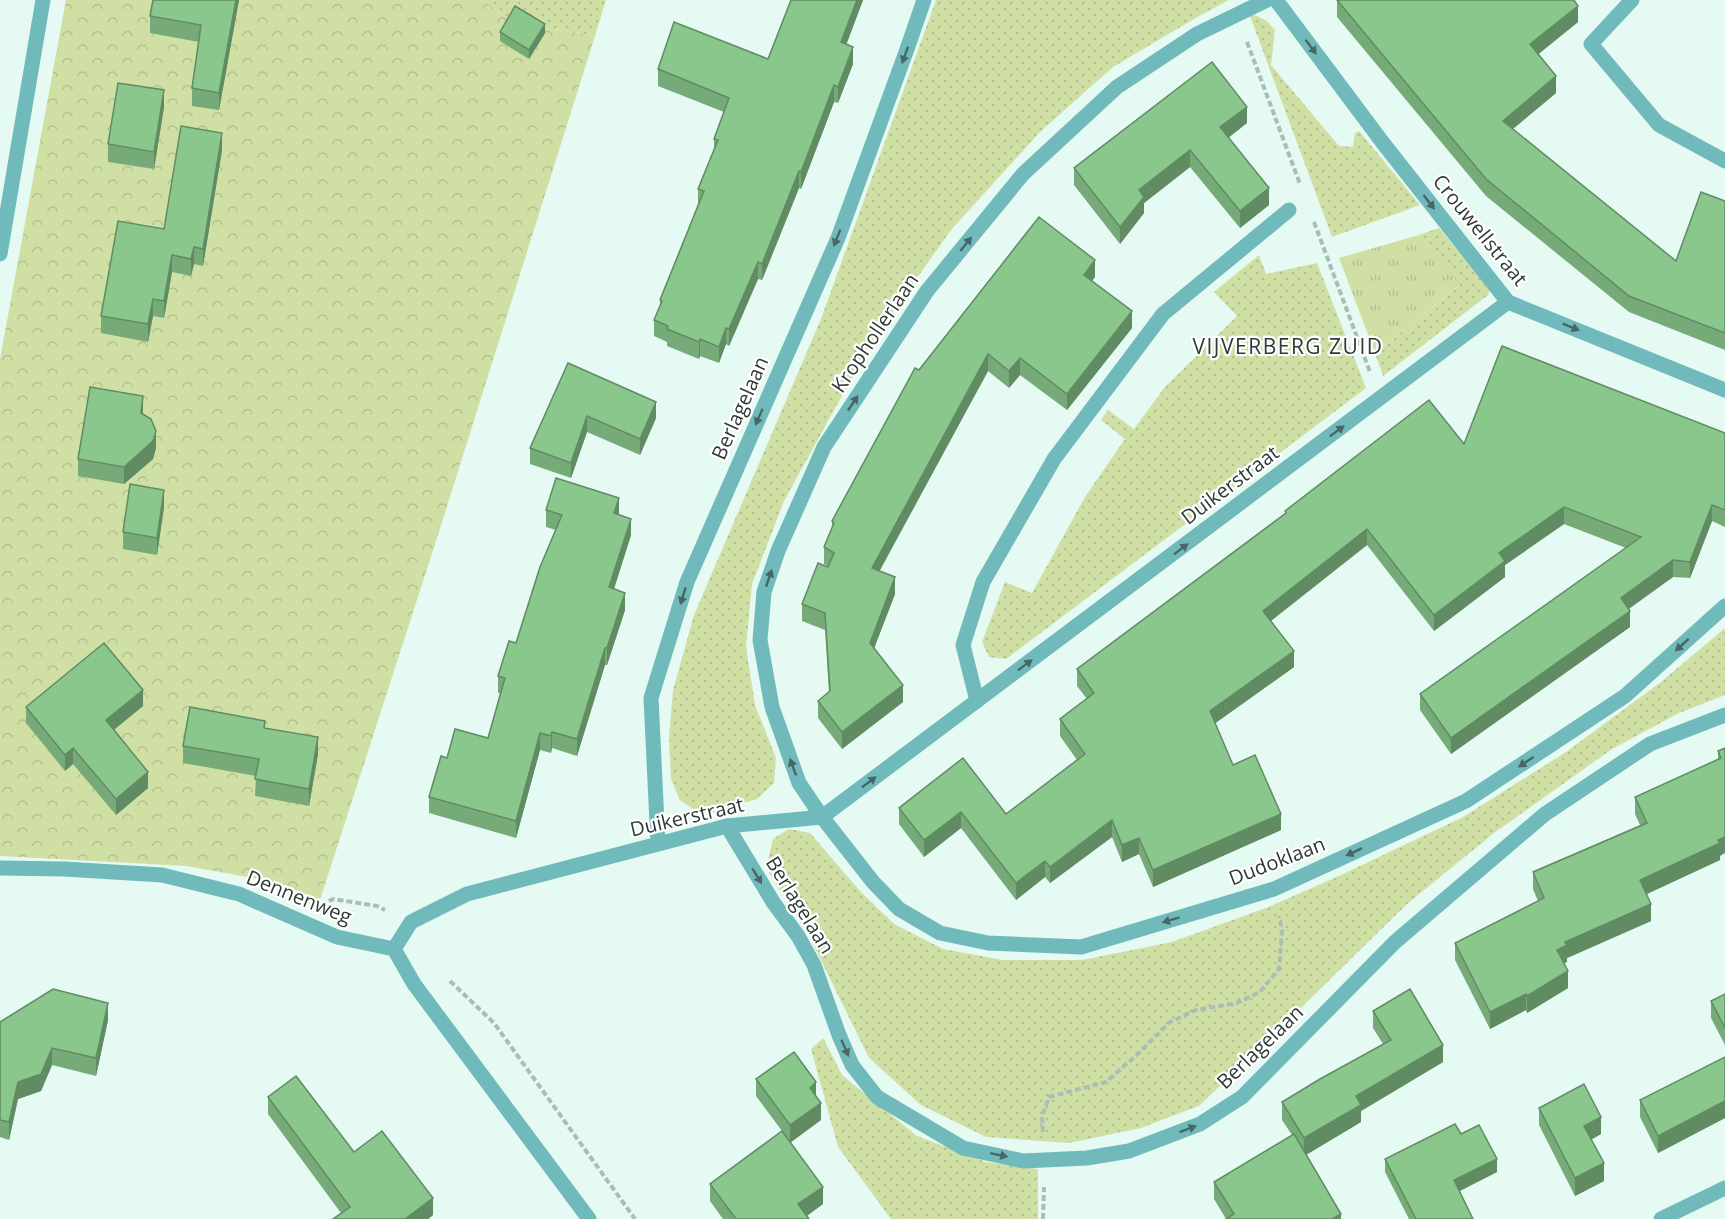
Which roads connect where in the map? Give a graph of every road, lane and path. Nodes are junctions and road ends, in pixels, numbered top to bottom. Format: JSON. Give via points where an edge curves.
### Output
{"nodes":[{"id":1,"x":43,"y":0,"type":"edge"},
{"id":2,"x":924,"y":0,"type":"edge"},
{"id":3,"x":1267,"y":0,"type":"edge"},
{"id":4,"x":1276,"y":0,"type":"edge"},
{"id":5,"x":1632,"y":0,"type":"edge"},
{"id":6,"x":1725,"y":160,"type":"edge"},
{"id":7,"x":1290,"y":210,"type":"dead end"},
{"id":8,"x":0,"y":254,"type":"edge"},
{"id":9,"x":1508,"y":302,"type":"junction"},
{"id":10,"x":1725,"y":390,"type":"edge"},
{"id":11,"x":1725,"y":606,"type":"edge"},
{"id":12,"x":977,"y":702,"type":"junction"},
{"id":13,"x":1725,"y":716,"type":"edge"},
{"id":14,"x":822,"y":817,"type":"junction"},
{"id":15,"x":727,"y":826,"type":"junction"},
{"id":16,"x":658,"y":844,"type":"junction"},
{"id":17,"x":0,"y":868,"type":"edge"},
{"id":18,"x":1274,"y":889,"type":"junction"},
{"id":19,"x":394,"y":949,"type":"junction"},
{"id":20,"x":1044,"y":1160,"type":"junction"},
{"id":21,"x":1725,"y":1188,"type":"edge"},
{"id":22,"x":589,"y":1219,"type":"edge"},
{"id":23,"x":1043,"y":1219,"type":"edge"},
{"id":24,"x":1661,"y":1219,"type":"edge"}],
"edges":[{"from":1,"to":8,"type":"street"},
{"from":2,"to":16,"type":"street","name":"Berlagelaan","one_way":true,"via":[[838,238],[687,582],[651,698]]},
{"from":14,"to":3,"type":"street","name":"Krophollerlaan","one_way":true,"via":[[799,783],[772,707],[760,640],[764,592],[824,447],[927,291],[1023,174],[1117,87],[1197,34]]},
{"from":4,"to":9,"type":"street","name":"Crouwellstraat","one_way":true},
{"from":5,"to":6,"type":"street","via":[[1592,44],[1659,125]]},
{"from":7,"to":12,"type":"street","via":[[1164,314],[1054,459],[983,582],[963,645]]},
{"from":9,"to":10,"type":"street","name":"Crouwellstraat","one_way":true},
{"from":12,"to":9,"type":"street","name":"Duikerstraat","one_way":true},
{"from":11,"to":18,"type":"street","name":"Dudoklaan","one_way":true,"via":[[1624,696],[1466,801]]},
{"from":14,"to":12,"type":"street","name":"Duikerstraat","one_way":true},
{"from":20,"to":13,"type":"street","name":"Berlagelaan","one_way":true,"via":[[1129,1151],[1200,1124],[1242,1097],[1395,942],[1545,814],[1650,744]]},
{"from":14,"to":15,"type":"street","name":"Duikerstraat"},
{"from":18,"to":14,"type":"street","name":"Dudoklaan","one_way":true,"via":[[1081,947],[988,943],[939,933],[899,909]]},
{"from":15,"to":16,"type":"street","name":"Duikerstraat"},
{"from":15,"to":20,"type":"street","name":"Berlagelaan","one_way":true,"via":[[772,902],[798,936],[814,965],[852,1065],[877,1097],[963,1148],[1023,1161]]},
{"from":16,"to":19,"type":"street","name":"Duikerstraat","via":[[467,894],[411,922]]},
{"from":17,"to":19,"type":"street","name":"Dennenweg","via":[[162,875],[239,894],[337,937]]},
{"from":18,"to":20,"type":"path","via":[[1282,930],[1279,969],[1260,992],[1237,1003],[1196,1010],[1170,1022],[1106,1082],[1049,1097],[1042,1118]]},
{"from":19,"to":22,"type":"street","via":[[414,984]]},
{"from":20,"to":23,"type":"path"},
{"from":21,"to":24,"type":"street"}]}
